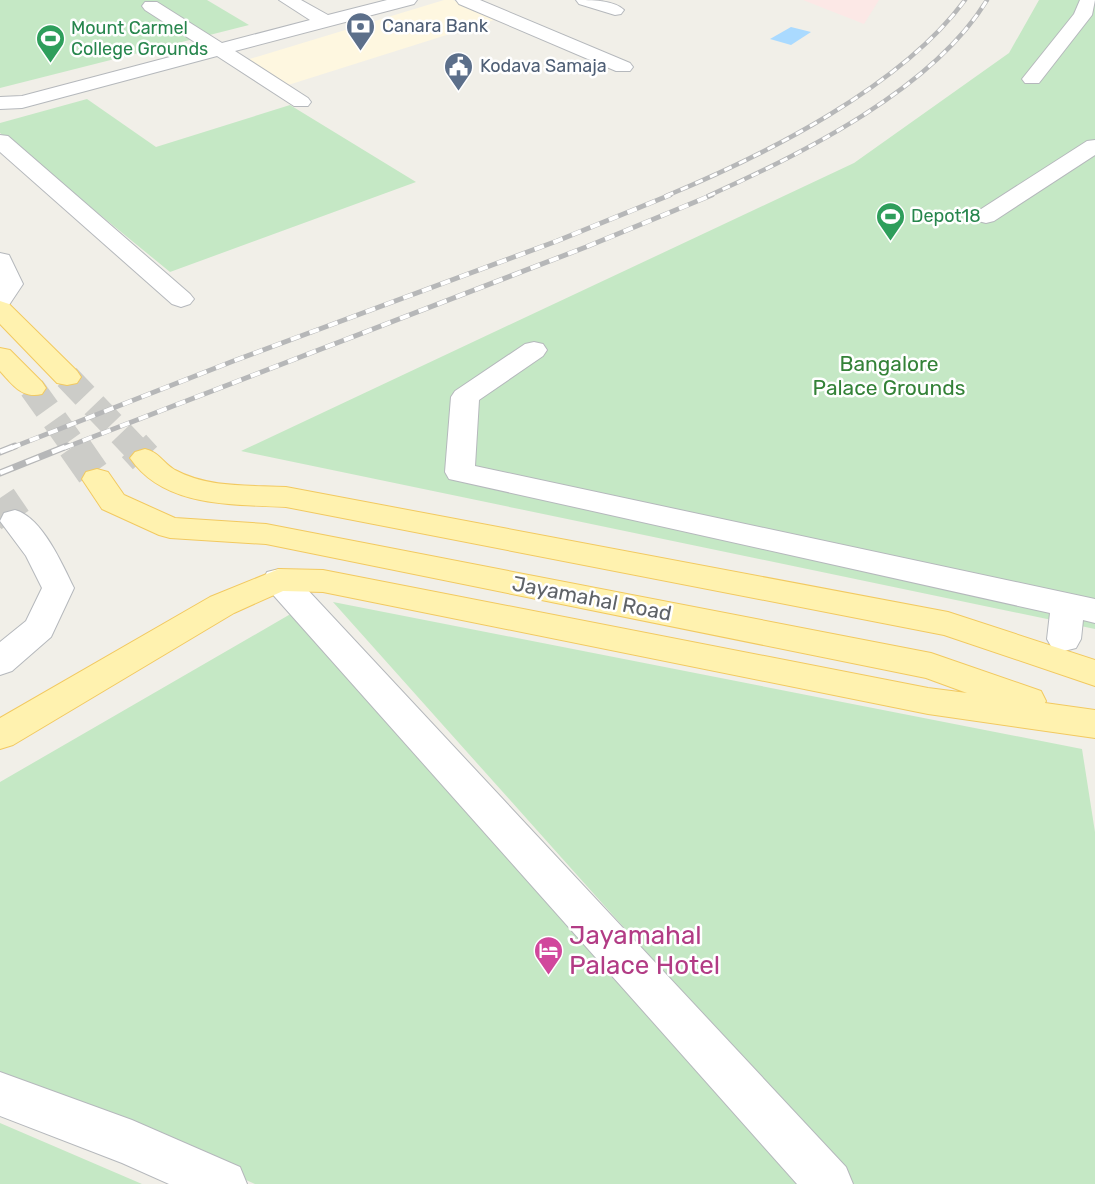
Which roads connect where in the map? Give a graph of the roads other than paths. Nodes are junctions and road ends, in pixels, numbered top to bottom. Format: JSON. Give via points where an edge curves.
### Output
{"nodes":[{"id":1,"x":288,"y":0,"type":"edge"},
{"id":2,"x":408,"y":0,"type":"edge"},
{"id":3,"x":465,"y":0,"type":"edge"},
{"id":4,"x":585,"y":0,"type":"edge"},
{"id":5,"x":1089,"y":0,"type":"edge"},
{"id":6,"x":151,"y":6,"type":"dead end"},
{"id":7,"x":615,"y":10,"type":"dead end"},
{"id":8,"x":325,"y":21,"type":"junction"},
{"id":9,"x":218,"y":49,"type":"junction"},
{"id":10,"x":623,"y":67,"type":"dead end"},
{"id":11,"x":1032,"y":79,"type":"dead end"},
{"id":12,"x":22,"y":102,"type":"junction"},
{"id":13,"x":302,"y":102,"type":"dead end"},
{"id":14,"x":0,"y":103,"type":"edge"},
{"id":15,"x":0,"y":117,"type":"edge"},
{"id":16,"x":0,"y":141,"type":"edge"},
{"id":17,"x":1095,"y":146,"type":"edge"},
{"id":18,"x":986,"y":216,"type":"dead end"},
{"id":19,"x":0,"y":260,"type":"edge"},
{"id":20,"x":181,"y":299,"type":"dead end"},
{"id":21,"x":0,"y":300,"type":"edge"},
{"id":22,"x":0,"y":309,"type":"edge"},
{"id":23,"x":534,"y":350,"type":"dead end"},
{"id":24,"x":0,"y":356,"type":"edge"},
{"id":25,"x":67,"y":377,"type":"tunnel mouth"},
{"id":26,"x":32,"y":388,"type":"tunnel mouth"},
{"id":27,"x":146,"y":458,"type":"tunnel mouth"},
{"id":28,"x":97,"y":479,"type":"tunnel mouth"},
{"id":29,"x":15,"y":520,"type":"tunnel mouth"},
{"id":30,"x":279,"y":580,"type":"junction"},
{"id":31,"x":1081,"y":608,"type":"edge"},
{"id":32,"x":1064,"y":639,"type":"dead end"},
{"id":33,"x":0,"y":662,"type":"edge"},
{"id":34,"x":1095,"y":673,"type":"edge"},
{"id":35,"x":1095,"y":724,"type":"edge"},
{"id":36,"x":0,"y":735,"type":"edge"},
{"id":37,"x":0,"y":1094,"type":"edge"},
{"id":38,"x":223,"y":1184,"type":"edge"},
{"id":39,"x":829,"y":1184,"type":"edge"}],
"edges":[{"from":1,"to":8,"type":"street"},
{"from":2,"to":8,"type":"street"},
{"from":3,"to":10,"type":"street"},
{"from":4,"to":7,"type":"street"},
{"from":5,"to":11,"type":"street","via":[[1083,15]]},
{"from":6,"to":9,"type":"street"},
{"from":8,"to":9,"type":"street"},
{"from":9,"to":12,"type":"street"},
{"from":9,"to":13,"type":"street"},
{"from":12,"to":14,"type":"street"},
{"from":12,"to":15,"type":"street"},
{"from":16,"to":20,"type":"street"},
{"from":17,"to":18,"type":"street"},
{"from":19,"to":21,"type":"street","via":[[10,284]]},
{"from":22,"to":25,"type":"main road"},
{"from":23,"to":31,"type":"street","via":[[465,397],[460,472]]},
{"from":24,"to":26,"type":"main road"},
{"from":27,"to":34,"type":"main road","name":"Jayamahal Road","via":[[162,476],[203,492],[286,497],[948,624]]},
{"from":28,"to":35,"type":"main road","name":"Jayamahal Road","via":[[114,502],[170,528],[266,534],[931,666]]},
{"from":29,"to":33,"type":"street","via":[[40,552],[58,588],[39,628]]},
{"from":30,"to":35,"type":"main road","via":[[323,581],[928,701]]},
{"from":30,"to":36,"type":"main road","via":[[222,604]]},
{"from":30,"to":39,"type":"street"},
{"from":31,"to":32,"type":"street"},
{"from":37,"to":38,"type":"street","via":[[132,1143]]}]}
